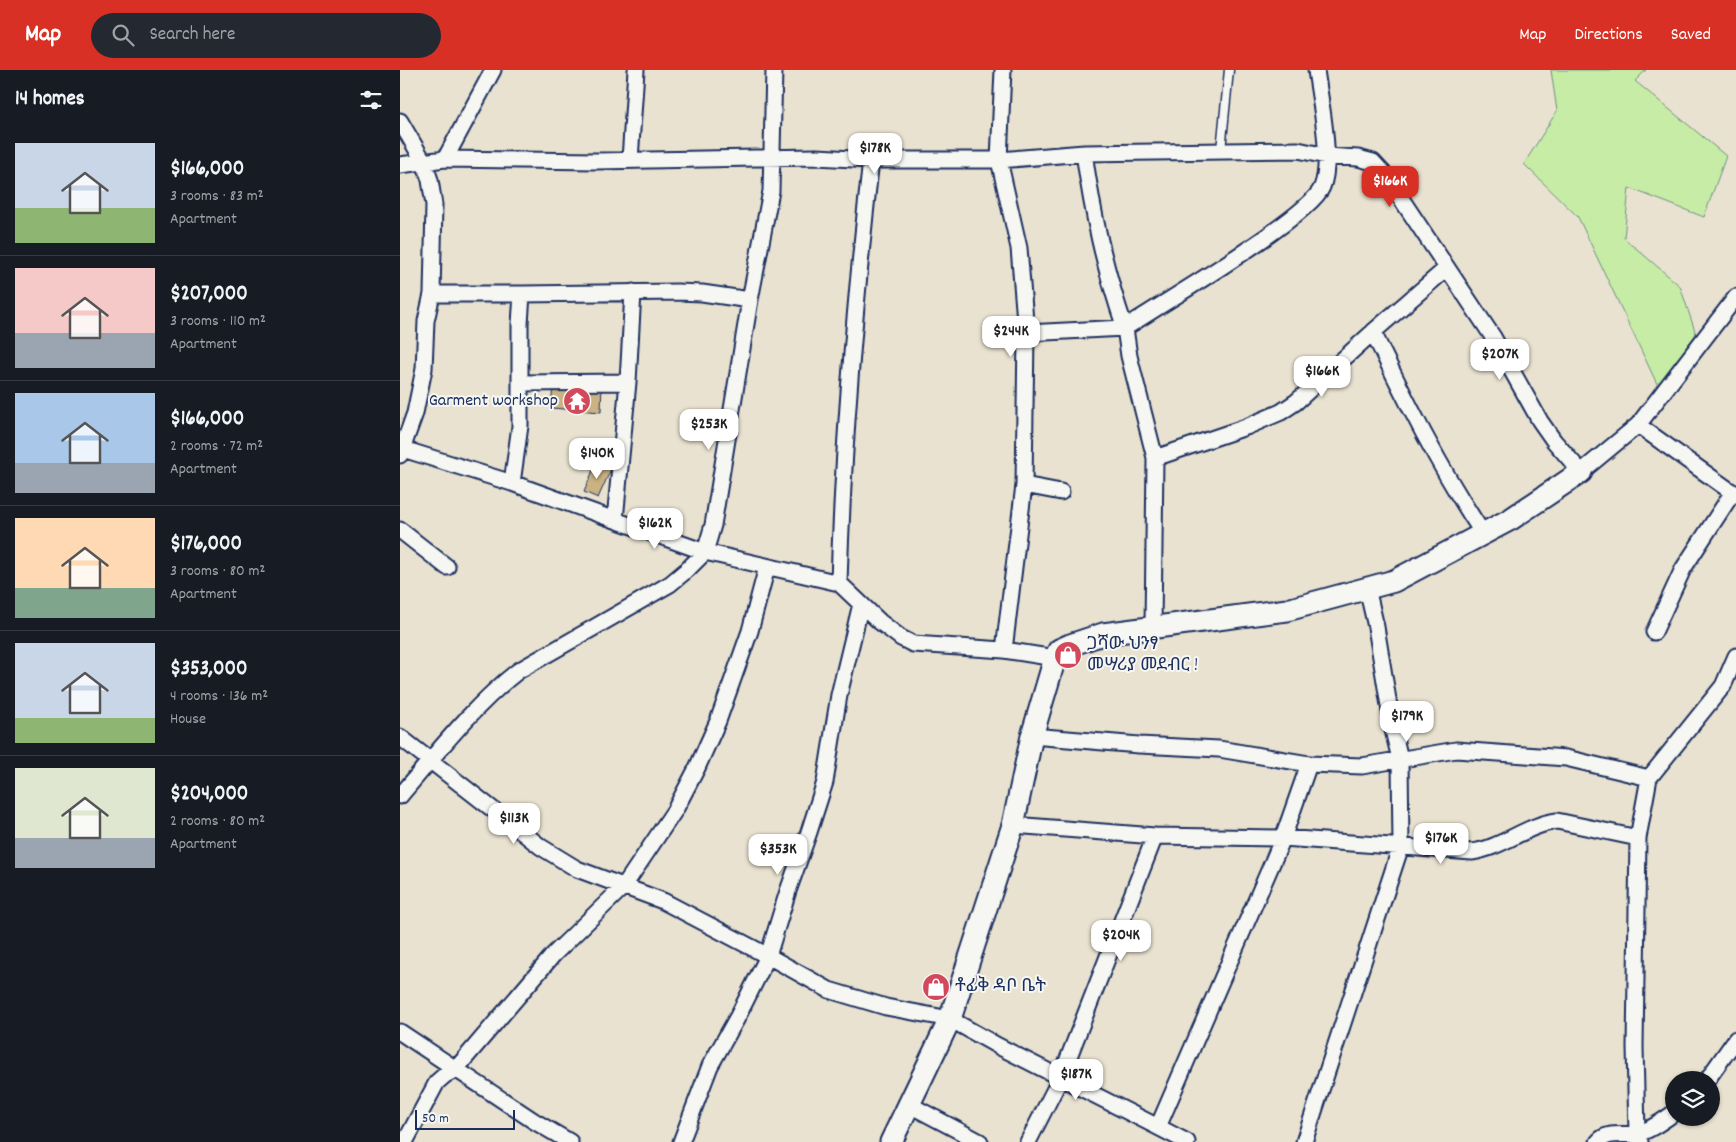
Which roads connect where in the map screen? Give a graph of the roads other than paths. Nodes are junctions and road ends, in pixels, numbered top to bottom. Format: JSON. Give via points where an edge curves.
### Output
{"nodes":[{"id":1,"x":493,"y":70,"type":"edge"},
{"id":2,"x":636,"y":70,"type":"edge"},
{"id":3,"x":774,"y":70,"type":"edge"},
{"id":4,"x":1003,"y":70,"type":"edge"},
{"id":5,"x":1229,"y":70,"type":"edge"},
{"id":6,"x":1316,"y":70,"type":"edge"},
{"id":7,"x":400,"y":121,"type":"edge"},
{"id":8,"x":1221,"y":150,"type":"junction"},
{"id":9,"x":1084,"y":153,"type":"junction"},
{"id":10,"x":1326,"y":156,"type":"junction"},
{"id":11,"x":773,"y":158,"type":"junction"},
{"id":12,"x":445,"y":159,"type":"junction"},
{"id":13,"x":630,"y":160,"type":"junction"},
{"id":14,"x":871,"y":160,"type":"junction"},
{"id":15,"x":999,"y":160,"type":"junction"},
{"id":16,"x":424,"y":162,"type":"junction"},
{"id":17,"x":400,"y":165,"type":"edge"},
{"id":18,"x":1447,"y":268,"type":"junction"},
{"id":19,"x":633,"y":292,"type":"junction"},
{"id":20,"x":432,"y":294,"type":"junction"},
{"id":21,"x":522,"y":294,"type":"junction"},
{"id":22,"x":1736,"y":297,"type":"edge"},
{"id":23,"x":750,"y":300,"type":"junction"},
{"id":24,"x":1125,"y":328,"type":"junction"},
{"id":25,"x":1372,"y":332,"type":"junction"},
{"id":26,"x":1026,"y":333,"type":"junction"},
{"id":27,"x":521,"y":382,"type":"junction"},
{"id":28,"x":628,"y":382,"type":"junction"},
{"id":29,"x":1638,"y":425,"type":"junction"},
{"id":30,"x":402,"y":452,"type":"edge"},
{"id":31,"x":1155,"y":458,"type":"junction"},
{"id":32,"x":1581,"y":472,"type":"junction"},
{"id":33,"x":512,"y":484,"type":"junction"},
{"id":34,"x":1024,"y":485,"type":"junction"},
{"id":35,"x":1061,"y":492,"type":"dead end"},
{"id":36,"x":1734,"y":493,"type":"edge"},
{"id":37,"x":615,"y":520,"type":"junction"},
{"id":38,"x":400,"y":530,"type":"edge"},
{"id":39,"x":1484,"y":535,"type":"junction"},
{"id":40,"x":705,"y":552,"type":"junction"},
{"id":41,"x":767,"y":566,"type":"junction"},
{"id":42,"x":447,"y":567,"type":"dead end"},
{"id":43,"x":839,"y":583,"type":"junction"},
{"id":44,"x":1367,"y":588,"type":"junction"},
{"id":45,"x":861,"y":604,"type":"junction"},
{"id":46,"x":1153,"y":628,"type":"junction"},
{"id":47,"x":1654,"y":632,"type":"dead end"},
{"id":48,"x":1004,"y":650,"type":"junction"},
{"id":49,"x":1736,"y":656,"type":"edge"},
{"id":50,"x":1055,"y":658,"type":"junction"},
{"id":51,"x":1729,"y":688,"type":"edge"},
{"id":52,"x":1032,"y":736,"type":"junction"},
{"id":53,"x":400,"y":737,"type":"edge"},
{"id":54,"x":1400,"y":759,"type":"junction"},
{"id":55,"x":429,"y":761,"type":"junction"},
{"id":56,"x":1309,"y":764,"type":"junction"},
{"id":57,"x":1649,"y":778,"type":"junction"},
{"id":58,"x":400,"y":796,"type":"edge"},
{"id":59,"x":1014,"y":825,"type":"junction"},
{"id":60,"x":1155,"y":836,"type":"junction"},
{"id":61,"x":1283,"y":838,"type":"junction"},
{"id":62,"x":1638,"y":838,"type":"junction"},
{"id":63,"x":1401,"y":846,"type":"junction"},
{"id":64,"x":624,"y":886,"type":"junction"},
{"id":65,"x":768,"y":956,"type":"junction"},
{"id":66,"x":950,"y":1019,"type":"junction"},
{"id":67,"x":400,"y":1032,"type":"edge"},
{"id":68,"x":1736,"y":1039,"type":"edge"},
{"id":69,"x":455,"y":1070,"type":"junction"},
{"id":70,"x":1714,"y":1071,"type":"edge"},
{"id":71,"x":1061,"y":1077,"type":"junction"},
{"id":72,"x":910,"y":1105,"type":"junction"},
{"id":73,"x":1665,"y":1119,"type":"edge"},
{"id":74,"x":1158,"y":1127,"type":"junction"},
{"id":75,"x":404,"y":1137,"type":"edge"},
{"id":76,"x":1638,"y":1138,"type":"edge"},
{"id":77,"x":570,"y":1142,"type":"edge"},
{"id":78,"x":682,"y":1142,"type":"edge"},
{"id":79,"x":891,"y":1142,"type":"edge"},
{"id":80,"x":980,"y":1142,"type":"edge"},
{"id":81,"x":1028,"y":1142,"type":"edge"},
{"id":82,"x":1186,"y":1142,"type":"edge"},
{"id":83,"x":1304,"y":1142,"type":"edge"},
{"id":84,"x":1598,"y":1142,"type":"edge"}],
"edges":[{"from":1,"to":12,"type":"street"},
{"from":2,"to":13,"type":"street"},
{"from":3,"to":11,"type":"street"},
{"from":4,"to":15,"type":"street"},
{"from":5,"to":8,"type":"lane"},
{"from":6,"to":10,"type":"street"},
{"from":7,"to":16,"type":"street"},
{"from":8,"to":9,"type":"street"},
{"from":8,"to":10,"type":"street","via":[[1298,150]]},
{"from":9,"to":15,"type":"street"},
{"from":9,"to":24,"type":"street","via":[[1100,247]]},
{"from":10,"to":18,"type":"street","via":[[1373,162],[1386,176]]},
{"from":10,"to":24,"type":"street","via":[[1322,187],[1309,204],[1267,236]]},
{"from":11,"to":13,"type":"street"},
{"from":11,"to":14,"type":"street"},
{"from":11,"to":23,"type":"street","via":[[771,191]]},
{"from":12,"to":13,"type":"street"},
{"from":12,"to":16,"type":"street"},
{"from":14,"to":15,"type":"street"},
{"from":14,"to":43,"type":"street","via":[[853,332]]},
{"from":15,"to":26,"type":"street","via":[[1019,248]]},
{"from":16,"to":17,"type":"street"},
{"from":16,"to":20,"type":"street","via":[[434,204]]},
{"from":18,"to":25,"type":"street"},
{"from":18,"to":32,"type":"street","via":[[1493,337],[1540,421]]},
{"from":19,"to":21,"type":"street"},
{"from":19,"to":23,"type":"street","via":[[702,293]]},
{"from":19,"to":28,"type":"street"},
{"from":20,"to":21,"type":"street"},
{"from":20,"to":30,"type":"street","via":[[426,321],[424,369],[415,413]]},
{"from":21,"to":27,"type":"street"},
{"from":22,"to":29,"type":"street"},
{"from":23,"to":40,"type":"street","via":[[713,525]]},
{"from":24,"to":26,"type":"street"},
{"from":24,"to":31,"type":"street"},
{"from":25,"to":31,"type":"street","via":[[1281,412],[1246,428]]},
{"from":25,"to":39,"type":"street","via":[[1434,452]]},
{"from":26,"to":34,"type":"street"},
{"from":27,"to":28,"type":"street"},
{"from":27,"to":33,"type":"street","via":[[520,426]]},
{"from":28,"to":37,"type":"street"},
{"from":29,"to":32,"type":"street"},
{"from":29,"to":36,"type":"street"},
{"from":30,"to":33,"type":"street"},
{"from":31,"to":46,"type":"street"},
{"from":32,"to":39,"type":"main road"},
{"from":33,"to":37,"type":"street"},
{"from":34,"to":35,"type":"street"},
{"from":34,"to":48,"type":"street"},
{"from":36,"to":47,"type":"street","via":[[1683,569]]},
{"from":37,"to":40,"type":"street"},
{"from":38,"to":42,"type":"street"},
{"from":39,"to":44,"type":"main road","via":[[1394,581]]},
{"from":40,"to":41,"type":"street"},
{"from":40,"to":55,"type":"street","via":[[670,584],[518,671]]},
{"from":41,"to":43,"type":"street"},
{"from":41,"to":64,"type":"street","via":[[750,631],[718,721],[697,768],[675,810]]},
{"from":43,"to":45,"type":"street"},
{"from":44,"to":46,"type":"main road","via":[[1287,610]]},
{"from":44,"to":54,"type":"street"},
{"from":45,"to":48,"type":"street","via":[[901,638],[913,644]]},
{"from":45,"to":65,"type":"street","via":[[839,695],[825,782]]},
{"from":46,"to":50,"type":"main road","via":[[1103,634],[1059,650]]},
{"from":48,"to":50,"type":"street"},
{"from":49,"to":51,"type":"street"},
{"from":50,"to":52,"type":"main road"},
{"from":51,"to":57,"type":"street"},
{"from":52,"to":56,"type":"street","via":[[1219,749]]},
{"from":52,"to":59,"type":"main road"},
{"from":53,"to":55,"type":"street"},
{"from":54,"to":56,"type":"street","via":[[1381,765]]},
{"from":54,"to":57,"type":"street","via":[[1456,750],[1566,758]]},
{"from":54,"to":63,"type":"street"},
{"from":55,"to":58,"type":"street"},
{"from":55,"to":64,"type":"street","via":[[541,847],[577,869]]},
{"from":56,"to":61,"type":"street"},
{"from":57,"to":62,"type":"street"},
{"from":59,"to":60,"type":"street"},
{"from":59,"to":66,"type":"main road"},
{"from":60,"to":61,"type":"street"},
{"from":60,"to":71,"type":"street"},
{"from":61,"to":63,"type":"street"},
{"from":61,"to":74,"type":"street"},
{"from":62,"to":63,"type":"street","via":[[1557,822],[1544,823],[1483,851]]},
{"from":62,"to":76,"type":"street","via":[[1635,1048]]},
{"from":63,"to":83,"type":"street"},
{"from":64,"to":65,"type":"street","via":[[663,901]]},
{"from":64,"to":69,"type":"street","via":[[554,954]]},
{"from":65,"to":66,"type":"street","via":[[829,990],[886,1007]]},
{"from":65,"to":78,"type":"street","via":[[710,1066]]},
{"from":66,"to":71,"type":"street"},
{"from":66,"to":72,"type":"main road"},
{"from":67,"to":69,"type":"street"},
{"from":68,"to":70,"type":"street"},
{"from":69,"to":75,"type":"street","via":[[437,1082]]},
{"from":69,"to":77,"type":"street"},
{"from":71,"to":74,"type":"street"},
{"from":71,"to":81,"type":"street"},
{"from":72,"to":79,"type":"main road"},
{"from":72,"to":80,"type":"street"},
{"from":73,"to":76,"type":"street"},
{"from":74,"to":82,"type":"street"},
{"from":76,"to":84,"type":"street","via":[[1612,1135]]}]}
